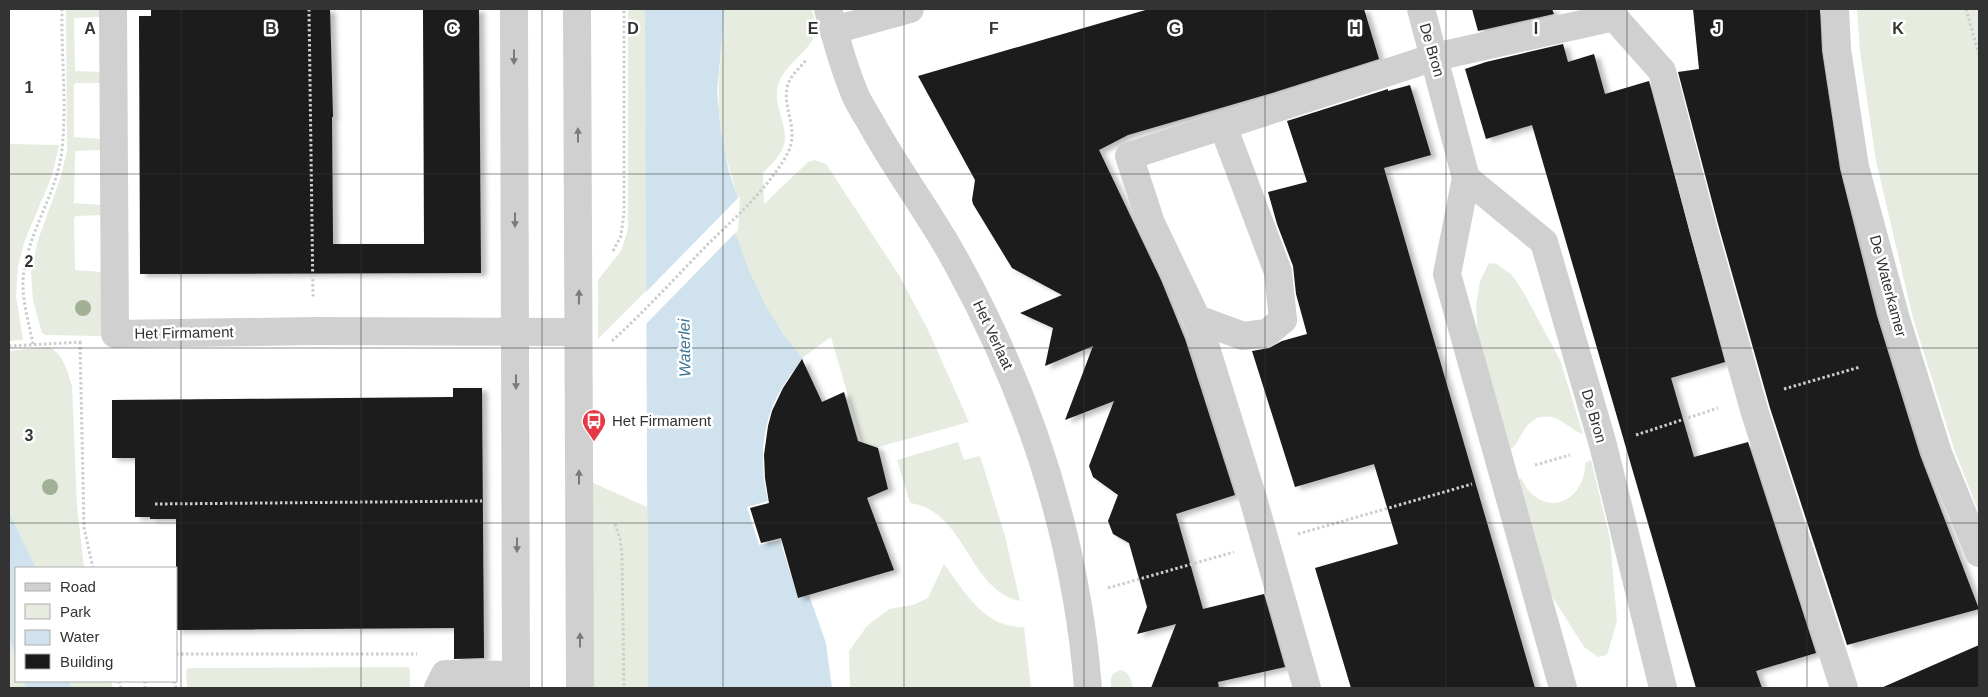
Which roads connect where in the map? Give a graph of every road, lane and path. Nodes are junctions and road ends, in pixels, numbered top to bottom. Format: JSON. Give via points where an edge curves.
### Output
{"nodes":[{"id":1,"x":62,"y":9,"type":"edge"},
{"id":2,"x":114,"y":9,"type":"edge"},
{"id":3,"x":309,"y":9,"type":"edge"},
{"id":4,"x":514,"y":9,"type":"edge"},
{"id":5,"x":577,"y":9,"type":"edge"},
{"id":6,"x":910,"y":9,"type":"edge"},
{"id":7,"x":1421,"y":9,"type":"edge"},
{"id":8,"x":1835,"y":9,"type":"edge"},
{"id":9,"x":1966,"y":9,"type":"edge"},
{"id":10,"x":831,"y":19,"type":"edge"},
{"id":11,"x":1979,"y":55,"type":"edge"},
{"id":12,"x":1435,"y":57,"type":"junction"},
{"id":13,"x":1223,"y":126,"type":"junction"},
{"id":14,"x":1466,"y":178,"type":"junction"},
{"id":15,"x":1197,"y":318,"type":"junction"},
{"id":16,"x":314,"y":330,"type":"junction"},
{"id":17,"x":578,"y":332,"type":"junction"},
{"id":18,"x":516,"y":333,"type":"junction"},
{"id":19,"x":115,"y":334,"type":"junction"},
{"id":20,"x":618,"y":336,"type":"dead end"},
{"id":21,"x":80,"y":342,"type":"junction"},
{"id":22,"x":33,"y":344,"type":"junction"},
{"id":23,"x":9,"y":346,"type":"edge"},
{"id":24,"x":516,"y":500,"type":"junction"},
{"id":25,"x":155,"y":504,"type":"dead end"},
{"id":26,"x":1979,"y":553,"type":"edge"},
{"id":27,"x":94,"y":567,"type":"edge"},
{"id":28,"x":178,"y":654,"type":"edge"},
{"id":29,"x":442,"y":681,"type":"edge"},
{"id":30,"x":516,"y":682,"type":"edge"},
{"id":31,"x":580,"y":688,"type":"edge"},
{"id":32,"x":1088,"y":688,"type":"edge"},
{"id":33,"x":1306,"y":688,"type":"edge"},
{"id":34,"x":1563,"y":688,"type":"edge"},
{"id":35,"x":1663,"y":688,"type":"edge"},
{"id":36,"x":1844,"y":688,"type":"edge"}],
"edges":[{"from":1,"to":22,"type":"path","via":[[62,150],[56,178],[26,255],[23,282]]},
{"from":2,"to":19,"type":"street","name":"Het Firmament"},
{"from":3,"to":16,"type":"path"},
{"from":4,"to":18,"type":"street","one_way":true},
{"from":17,"to":5,"type":"street","one_way":true},
{"from":6,"to":10,"type":"street"},
{"from":7,"to":12,"type":"street","name":"De Bron"},
{"from":8,"to":26,"type":"street","name":"De Waterkamer","via":[[1837,49],[1858,176],[1896,319],[1938,453]]},
{"from":9,"to":11,"type":"path"},
{"from":10,"to":20,"type":"path","via":[[788,85],[786,98],[792,127],[786,158],[763,189]]},
{"from":10,"to":32,"type":"street","name":"Het Verlaat","via":[[854,92],[884,147],[957,263],[1019,393],[1045,466],[1066,546],[1079,607]]},
{"from":12,"to":13,"type":"street"},
{"from":12,"to":14,"type":"street","name":"De Bron"},
{"from":12,"to":36,"type":"street","via":[[1614,17],[1662,71],[1756,413]]},
{"from":13,"to":15,"type":"street","via":[[1129,156],[1151,223]]},
{"from":13,"to":15,"type":"street","via":[[1278,272],[1283,320],[1267,333],[1243,336]]},
{"from":14,"to":34,"type":"street","name":"De Bron","via":[[1447,274]]},
{"from":14,"to":35,"type":"street","name":"De Bron","via":[[1544,242],[1603,445]]},
{"from":15,"to":33,"type":"street","via":[[1254,502]]},
{"from":16,"to":18,"type":"street","name":"Het Firmament"},
{"from":16,"to":19,"type":"street","name":"Het Firmament"},
{"from":17,"to":18,"type":"street","name":"Het Firmament"},
{"from":31,"to":17,"type":"street","one_way":true},
{"from":18,"to":24,"type":"street","one_way":true},
{"from":19,"to":21,"type":"path","via":[[103,342]]},
{"from":21,"to":22,"type":"path"},
{"from":21,"to":27,"type":"path","via":[[84,528]]},
{"from":22,"to":23,"type":"path"},
{"from":24,"to":25,"type":"path"},
{"from":24,"to":30,"type":"street","one_way":true},
{"from":28,"to":29,"type":"path","via":[[421,654]]},
{"from":29,"to":30,"type":"street"}]}
